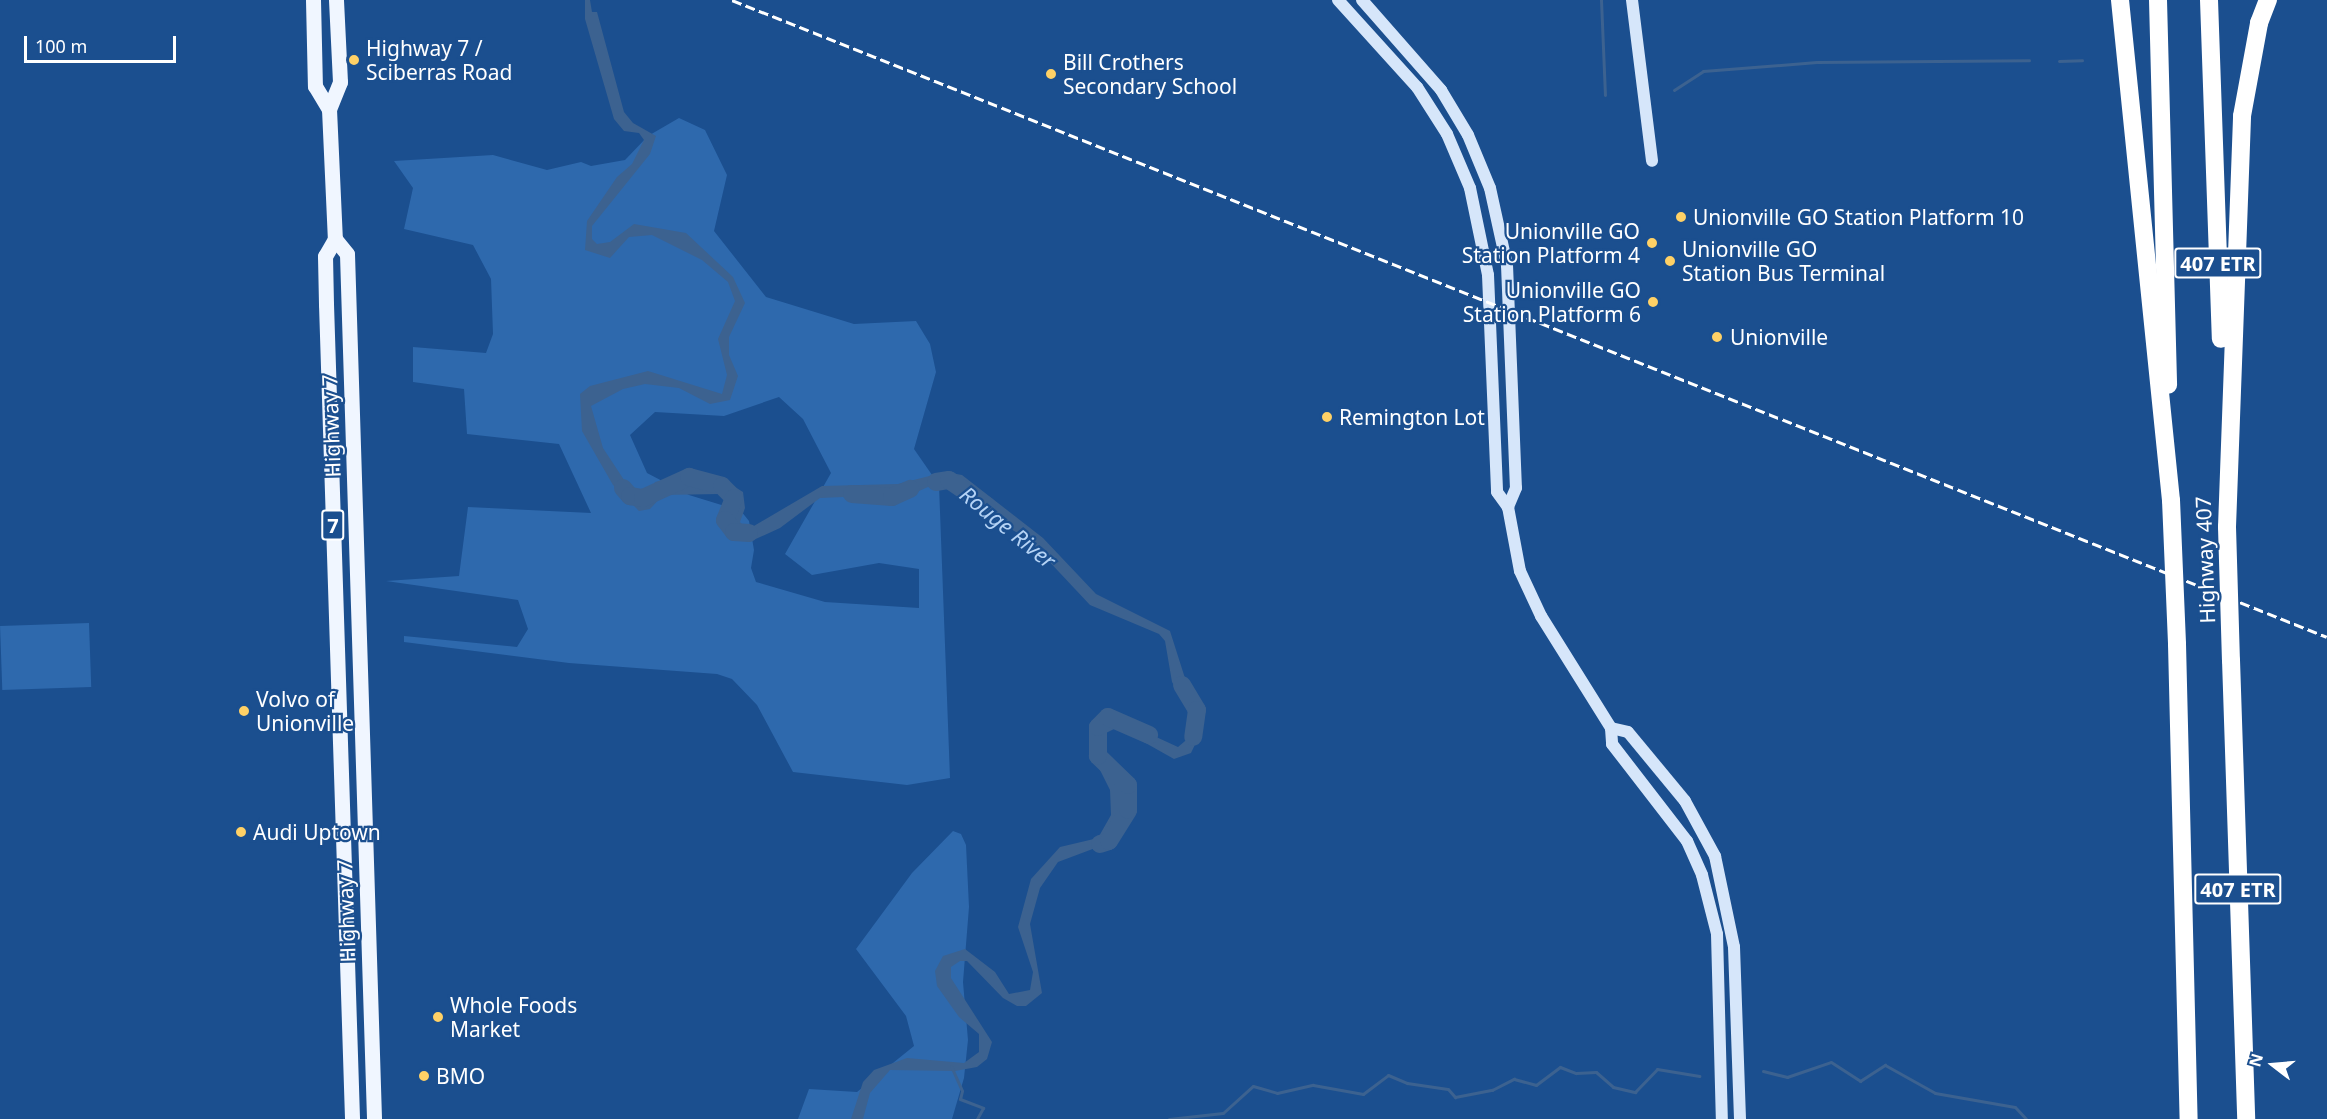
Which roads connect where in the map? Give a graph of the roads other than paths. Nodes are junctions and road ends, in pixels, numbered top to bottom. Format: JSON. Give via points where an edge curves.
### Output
{"nodes":[{"id":1,"x":313,"y":0,"type":"edge"},
{"id":2,"x":336,"y":0,"type":"edge"},
{"id":3,"x":1338,"y":0,"type":"edge"},
{"id":4,"x":1362,"y":0,"type":"edge"},
{"id":5,"x":1632,"y":0,"type":"edge"},
{"id":6,"x":2120,"y":0,"type":"edge"},
{"id":7,"x":2158,"y":0,"type":"edge"},
{"id":8,"x":2209,"y":0,"type":"edge"},
{"id":9,"x":2268,"y":0,"type":"edge"},
{"id":10,"x":329,"y":109,"type":"junction"},
{"id":11,"x":1652,"y":160,"type":"dead end"},
{"id":12,"x":335,"y":239,"type":"junction"},
{"id":13,"x":2171,"y":500,"type":"junction"},
{"id":14,"x":1508,"y":507,"type":"junction"},
{"id":15,"x":2227,"y":527,"type":"junction"},
{"id":16,"x":1611,"y":728,"type":"junction"},
{"id":17,"x":352,"y":1119,"type":"edge"},
{"id":18,"x":374,"y":1119,"type":"edge"},
{"id":19,"x":1722,"y":1119,"type":"edge"},
{"id":20,"x":1740,"y":1119,"type":"edge"},
{"id":21,"x":2189,"y":1119,"type":"edge"},
{"id":22,"x":2246,"y":1119,"type":"edge"}],
"edges":[{"from":1,"to":10,"type":"main road","name":"Highway 7","number":"7","via":[[315,86]]},
{"from":2,"to":10,"type":"main road","name":"Highway 7","number":"7","via":[[340,82]]},
{"from":3,"to":14,"type":"main road","via":[[1417,87],[1447,134],[1470,188],[1488,275],[1497,492]]},
{"from":4,"to":14,"type":"main road","via":[[1425,67],[1456,112],[1480,162],[1499,219],[1507,265],[1516,488]]},
{"from":5,"to":11,"type":"main road"},
{"from":6,"to":13,"type":"highway"},
{"from":7,"to":13,"type":"highway","name":"Highway 407","number":"407 ETR"},
{"from":8,"to":15,"type":"highway","name":"Highway 407","number":"407 ETR"},
{"from":9,"to":15,"type":"highway","via":[[2259,23],[2242,116]]},
{"from":10,"to":12,"type":"main road","name":"Highway 7","number":"7"},
{"from":12,"to":17,"type":"main road","name":"Highway 7","number":"7","via":[[325,256]]},
{"from":12,"to":18,"type":"main road","name":"Highway 7","number":"7","via":[[347,254]]},
{"from":13,"to":21,"type":"highway","name":"Highway 407","number":"407 ETR","bridge":true},
{"from":14,"to":16,"type":"main road","via":[[1520,571]]},
{"from":15,"to":22,"type":"highway","name":"Highway 407","number":"407 ETR","bridge":true},
{"from":16,"to":19,"type":"main road","via":[[1612,744],[1687,841],[1702,875],[1717,934]]},
{"from":16,"to":20,"type":"main road","via":[[1628,732],[1685,801],[1715,855],[1734,947]]}]}
